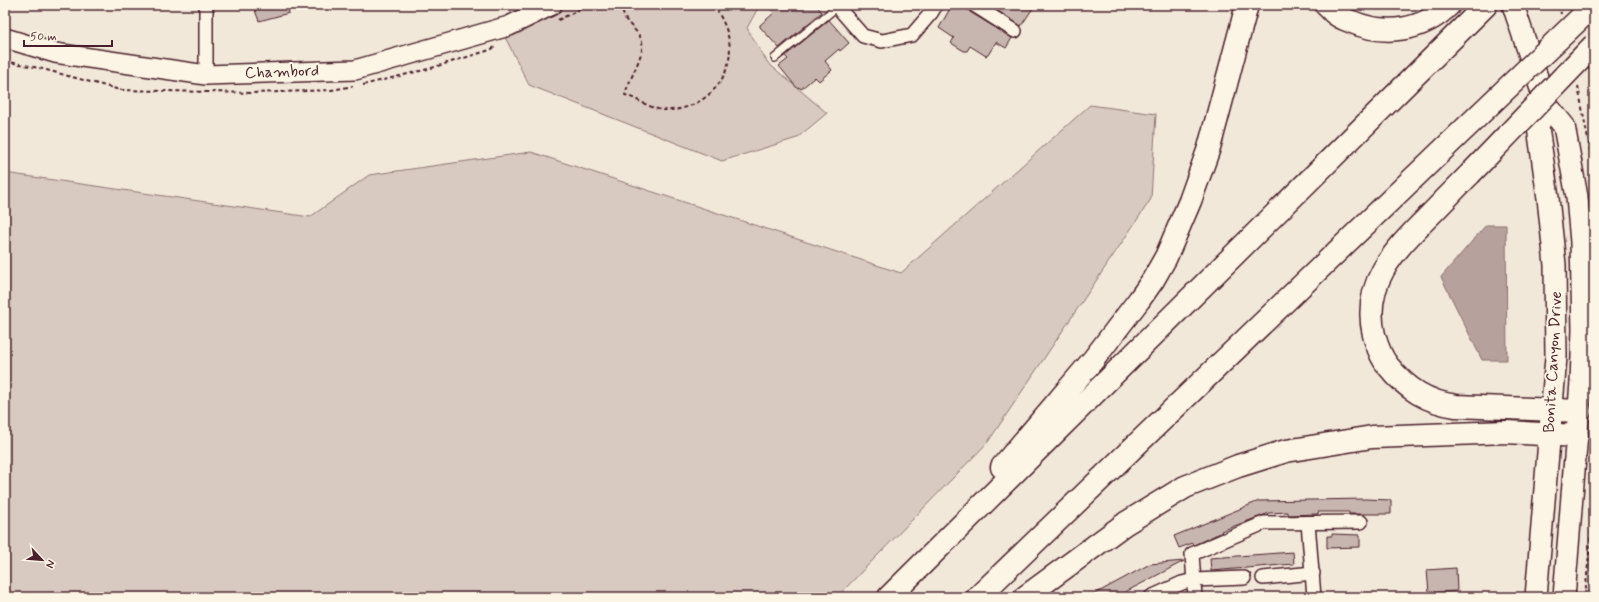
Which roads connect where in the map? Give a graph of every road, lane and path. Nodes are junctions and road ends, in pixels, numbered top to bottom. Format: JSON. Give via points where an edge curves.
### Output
{"nodes":[{"id":1,"x":206,"y":5,"type":"edge"},
{"id":2,"x":552,"y":5,"type":"edge"},
{"id":3,"x":620,"y":5,"type":"edge"},
{"id":4,"x":715,"y":5,"type":"edge"},
{"id":5,"x":837,"y":5,"type":"edge"},
{"id":6,"x":936,"y":5,"type":"edge"},
{"id":7,"x":974,"y":5,"type":"edge"},
{"id":8,"x":1247,"y":5,"type":"edge"},
{"id":9,"x":1326,"y":5,"type":"edge"},
{"id":10,"x":1449,"y":5,"type":"edge"},
{"id":11,"x":1486,"y":5,"type":"edge"},
{"id":12,"x":1513,"y":5,"type":"edge"},
{"id":13,"x":1560,"y":5,"type":"edge"},
{"id":14,"x":1594,"y":5,"type":"edge"},
{"id":15,"x":1563,"y":21,"type":"dead end"},
{"id":16,"x":1015,"y":31,"type":"dead end"},
{"id":17,"x":5,"y":38,"type":"edge"},
{"id":18,"x":1594,"y":45,"type":"edge"},
{"id":19,"x":775,"y":58,"type":"dead end"},
{"id":20,"x":206,"y":75,"type":"junction"},
{"id":21,"x":1577,"y":83,"type":"dead end"},
{"id":22,"x":1546,"y":104,"type":"junction"},
{"id":23,"x":1594,"y":172,"type":"edge"},
{"id":24,"x":1552,"y":410,"type":"junction"},
{"id":25,"x":1580,"y":411,"type":"junction"},
{"id":26,"x":1550,"y":434,"type":"junction"},
{"id":27,"x":1577,"y":436,"type":"junction"},
{"id":28,"x":1594,"y":499,"type":"edge"},
{"id":29,"x":1594,"y":508,"type":"edge"},
{"id":30,"x":1361,"y":522,"type":"dead end"},
{"id":31,"x":1308,"y":523,"type":"junction"},
{"id":32,"x":1313,"y":573,"type":"junction"},
{"id":33,"x":1244,"y":578,"type":"dead end"},
{"id":34,"x":1263,"y":578,"type":"dead end"},
{"id":35,"x":1194,"y":580,"type":"junction"},
{"id":36,"x":906,"y":581,"type":"junction"},
{"id":37,"x":889,"y":597,"type":"edge"},
{"id":38,"x":978,"y":597,"type":"edge"},
{"id":39,"x":1025,"y":597,"type":"edge"},
{"id":40,"x":1151,"y":597,"type":"edge"},
{"id":41,"x":1196,"y":597,"type":"edge"},
{"id":42,"x":1314,"y":597,"type":"edge"},
{"id":43,"x":1536,"y":597,"type":"edge"},
{"id":44,"x":1564,"y":597,"type":"edge"},
{"id":45,"x":1585,"y":597,"type":"edge"}],
"edges":[{"from":1,"to":20,"type":"street"},
{"from":2,"to":20,"type":"street","name":"Chambord","via":[[509,26],[355,70]]},
{"from":3,"to":4,"type":"path","via":[[624,17],[642,42],[640,56],[625,95],[667,111],[702,102],[722,79],[729,60],[728,36]]},
{"from":5,"to":6,"type":"street","via":[[863,36],[882,41],[912,35]]},
{"from":5,"to":19,"type":"lane"},
{"from":7,"to":16,"type":"street"},
{"from":8,"to":36,"type":"highway","via":[[1209,148],[1190,201],[1154,280],[1093,360]]},
{"from":9,"to":10,"type":"highway","via":[[1338,16],[1364,27],[1393,30],[1433,18]]},
{"from":11,"to":36,"type":"highway"},
{"from":12,"to":22,"type":"main road","name":"Bonita Canyon Drive"},
{"from":13,"to":15,"type":"path"},
{"from":14,"to":38,"type":"highway","bridge":true},
{"from":17,"to":20,"type":"street","name":"Chambord","via":[[55,53]]},
{"from":18,"to":24,"type":"highway","bridge":true,"via":[[1401,244],[1382,271],[1371,306],[1372,324],[1379,351],[1386,364],[1414,391],[1438,403],[1456,406]]},
{"from":21,"to":23,"type":"path"},
{"from":22,"to":24,"type":"main road","name":"Bonita Canyon Drive","via":[[1538,127],[1556,265],[1556,357]]},
{"from":22,"to":25,"type":"main road","name":"Bonita Canyon Drive","via":[[1564,126],[1582,242],[1583,337]]},
{"from":24,"to":25,"type":"highway"},
{"from":24,"to":26,"type":"main road","name":"Bonita Canyon Drive"},
{"from":25,"to":27,"type":"main road","name":"Bonita Canyon Drive"},
{"from":26,"to":27,"type":"highway"},
{"from":26,"to":39,"type":"highway","via":[[1507,432],[1372,437],[1286,451],[1185,487],[1126,522]]},
{"from":26,"to":43,"type":"main road","name":"Bonita Canyon Drive"},
{"from":27,"to":44,"type":"main road","name":"Bonita Canyon Drive"},
{"from":28,"to":29,"type":"path"},
{"from":29,"to":45,"type":"path"},
{"from":30,"to":31,"type":"street"},
{"from":31,"to":32,"type":"street"},
{"from":31,"to":35,"type":"street","via":[[1264,523],[1192,554]]},
{"from":32,"to":34,"type":"street"},
{"from":32,"to":42,"type":"street"},
{"from":33,"to":35,"type":"street"},
{"from":35,"to":40,"type":"street"},
{"from":35,"to":41,"type":"street"},
{"from":36,"to":37,"type":"highway"}]}
